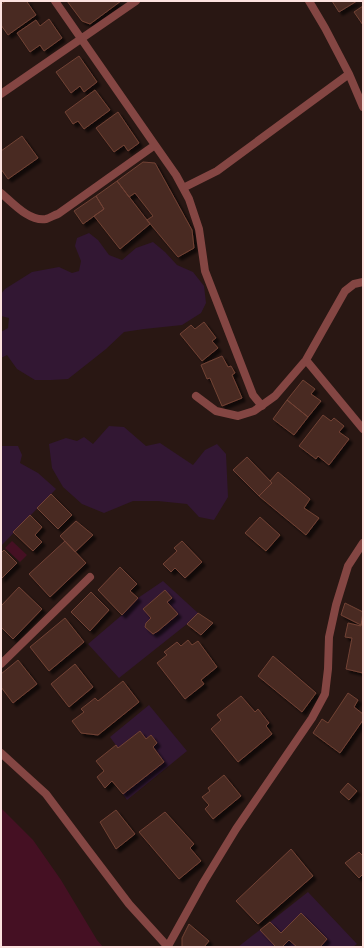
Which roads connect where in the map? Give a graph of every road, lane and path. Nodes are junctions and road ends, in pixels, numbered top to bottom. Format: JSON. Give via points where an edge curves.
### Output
{"nodes":[{"id":1,"x":55,"y":1,"type":"edge"},
{"id":2,"x":136,"y":1,"type":"edge"},
{"id":3,"x":309,"y":1,"type":"edge"},
{"id":4,"x":82,"y":39,"type":"junction"},
{"id":5,"x":349,"y":74,"type":"junction"},
{"id":6,"x":363,"y":84,"type":"edge"},
{"id":7,"x":355,"y":89,"type":"junction"},
{"id":8,"x":1,"y":94,"type":"edge"},
{"id":9,"x":363,"y":106,"type":"edge"},
{"id":10,"x":155,"y":145,"type":"junction"},
{"id":11,"x":183,"y":188,"type":"junction"},
{"id":12,"x":1,"y":192,"type":"edge"},
{"id":13,"x":363,"y":282,"type":"edge"},
{"id":14,"x":306,"y":360,"type":"junction"},
{"id":15,"x":196,"y":396,"type":"dead end"},
{"id":16,"x":262,"y":406,"type":"junction"},
{"id":17,"x":363,"y":430,"type":"edge"},
{"id":18,"x":363,"y":543,"type":"edge"},
{"id":19,"x":90,"y":577,"type":"dead end"},
{"id":20,"x":1,"y":664,"type":"edge"},
{"id":21,"x":1,"y":753,"type":"edge"},
{"id":22,"x":168,"y":947,"type":"edge"}],
"edges":[{"from":1,"to":4,"type":"street"},
{"from":2,"to":4,"type":"street"},
{"from":3,"to":5,"type":"street"},
{"from":4,"to":8,"type":"street"},
{"from":4,"to":10,"type":"street"},
{"from":5,"to":7,"type":"street"},
{"from":5,"to":11,"type":"street","via":[[217,171]]},
{"from":6,"to":7,"type":"street"},
{"from":7,"to":9,"type":"street"},
{"from":10,"to":11,"type":"street"},
{"from":10,"to":12,"type":"street","via":[[58,214],[45,219],[23,212]]},
{"from":11,"to":16,"type":"street","via":[[199,230],[205,271],[253,395]]},
{"from":13,"to":14,"type":"street","via":[[354,284],[345,291]]},
{"from":14,"to":16,"type":"street","via":[[275,396]]},
{"from":14,"to":17,"type":"street"},
{"from":15,"to":16,"type":"street","via":[[216,411],[238,416]]},
{"from":18,"to":22,"type":"street","via":[[348,566],[336,605],[329,637],[325,694],[312,718],[236,829]]},
{"from":19,"to":20,"type":"street"},
{"from":21,"to":22,"type":"street","via":[[46,794],[129,904]]}]}
